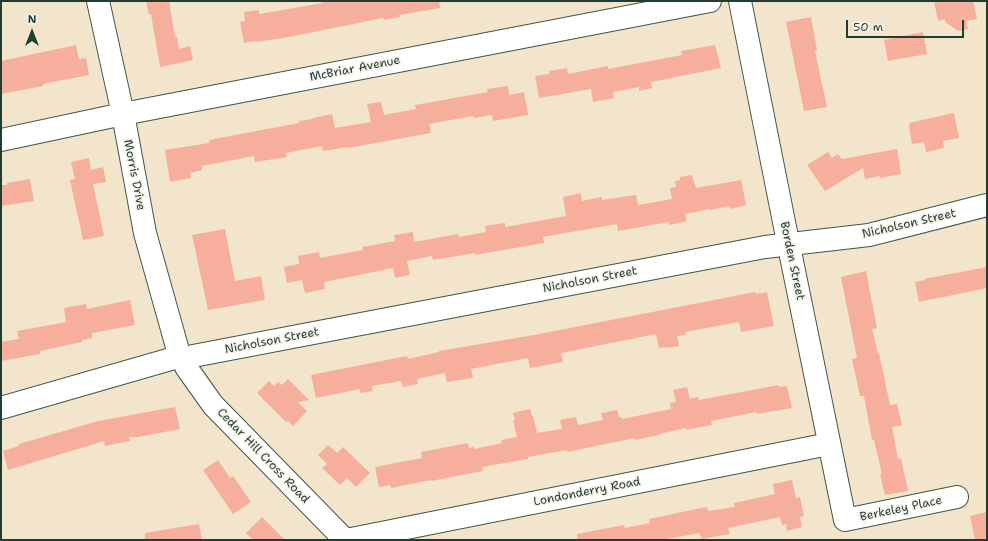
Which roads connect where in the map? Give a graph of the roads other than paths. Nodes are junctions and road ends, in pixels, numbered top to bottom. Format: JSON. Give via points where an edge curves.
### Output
{"nodes":[{"id":1,"x":98,"y":1,"type":"edge"},
{"id":2,"x":710,"y":1,"type":"edge"},
{"id":3,"x":740,"y":1,"type":"edge"},
{"id":4,"x":123,"y":114,"type":"junction"},
{"id":5,"x":1,"y":140,"type":"edge"},
{"id":6,"x":987,"y":205,"type":"edge"},
{"id":7,"x":789,"y":244,"type":"junction"},
{"id":8,"x":182,"y":357,"type":"junction"},
{"id":9,"x":1,"y":408,"type":"edge"},
{"id":10,"x":829,"y":444,"type":"junction"},
{"id":11,"x":957,"y":498,"type":"dead end"},
{"id":12,"x":845,"y":520,"type":"joint"},
{"id":13,"x":346,"y":540,"type":"edge"}],
"edges":[{"from":1,"to":4,"type":"street","name":"Morris Drive"},
{"from":2,"to":4,"type":"street","name":"McBriar Avenue"},
{"from":3,"to":7,"type":"street","name":"Borden Street"},
{"from":4,"to":5,"type":"street","name":"McBriar Avenue"},
{"from":4,"to":8,"type":"street","name":"Morris Drive","via":[[145,233]]},
{"from":6,"to":7,"type":"street","name":"Nicholson Street","via":[[869,235]]},
{"from":7,"to":8,"type":"street","name":"Nicholson Street"},
{"from":7,"to":10,"type":"street","name":"Borden Street"},
{"from":8,"to":9,"type":"street","name":"Nicholson Street"},
{"from":8,"to":13,"type":"street","name":"Cedar Hill Cross Road","via":[[214,405]]},
{"from":10,"to":12,"type":"street","name":"Borden Street"},
{"from":10,"to":13,"type":"street","name":"Londonderry Road"},
{"from":11,"to":12,"type":"street","name":"Berkeley Place"}]}
